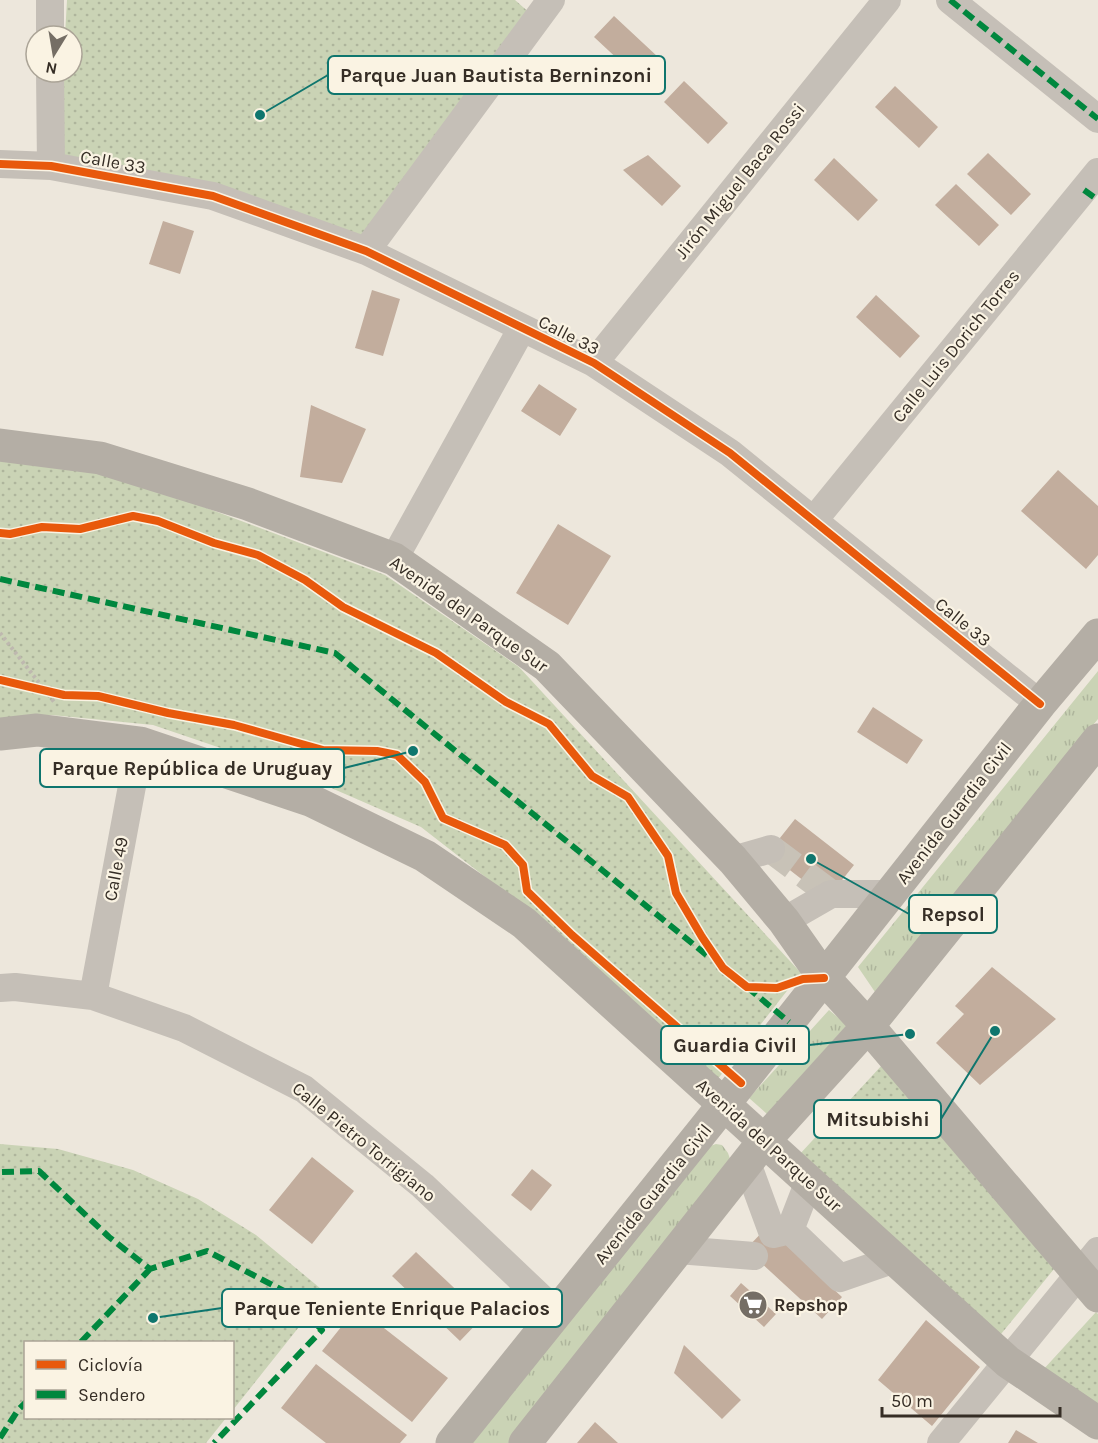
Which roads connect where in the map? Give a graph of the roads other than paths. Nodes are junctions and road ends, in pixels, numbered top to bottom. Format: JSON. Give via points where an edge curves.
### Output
{"nodes":[{"id":1,"x":50,"y":0,"type":"edge"},
{"id":2,"x":887,"y":0,"type":"edge"},
{"id":3,"x":950,"y":0,"type":"edge"},
{"id":4,"x":541,"y":4,"type":"edge"},
{"id":5,"x":50,"y":24,"type":"edge"},
{"id":6,"x":50,"y":84,"type":"edge"},
{"id":7,"x":1098,"y":119,"type":"edge"},
{"id":8,"x":0,"y":164,"type":"edge"},
{"id":9,"x":51,"y":166,"type":"junction"},
{"id":10,"x":1093,"y":187,"type":"edge"},
{"id":11,"x":366,"y":251,"type":"junction"},
{"id":12,"x":522,"y":328,"type":"junction"},
{"id":13,"x":594,"y":363,"type":"junction"},
{"id":14,"x":0,"y":445,"type":"edge"},
{"id":15,"x":814,"y":520,"type":"junction"},
{"id":16,"x":394,"y":559,"type":"junction"},
{"id":17,"x":1098,"y":635,"type":"edge"},
{"id":18,"x":1040,"y":704,"type":"junction"},
{"id":19,"x":0,"y":734,"type":"edge"},
{"id":20,"x":1098,"y":740,"type":"edge"},
{"id":21,"x":140,"y":743,"type":"junction"},
{"id":22,"x":771,"y":849,"type":"dead end"},
{"id":23,"x":733,"y":860,"type":"junction"},
{"id":24,"x":890,"y":894,"type":"junction"},
{"id":25,"x":784,"y":921,"type":"junction"},
{"id":26,"x":824,"y":978,"type":"junction"},
{"id":27,"x":0,"y":988,"type":"edge"},
{"id":28,"x":93,"y":996,"type":"junction"},
{"id":29,"x":868,"y":1026,"type":"junction"},
{"id":30,"x":724,"y":1104,"type":"junction"},
{"id":31,"x":756,"y":1152,"type":"junction"},
{"id":32,"x":809,"y":1181,"type":"junction"},
{"id":33,"x":782,"y":1232,"type":"junction"},
{"id":34,"x":678,"y":1250,"type":"junction"},
{"id":35,"x":754,"y":1256,"type":"dead end"},
{"id":36,"x":895,"y":1259,"type":"junction"},
{"id":37,"x":1092,"y":1274,"type":"edge"},
{"id":38,"x":558,"y":1314,"type":"junction"},
{"id":39,"x":1008,"y":1362,"type":"junction"},
{"id":40,"x":1098,"y":1423,"type":"edge"},
{"id":41,"x":452,"y":1443,"type":"edge"},
{"id":42,"x":525,"y":1443,"type":"edge"},
{"id":43,"x":941,"y":1443,"type":"edge"}],
"edges":[{"from":1,"to":5,"type":"street"},
{"from":2,"to":13,"type":"street","name":"Jirón Miguel Baca Rossi"},
{"from":3,"to":7,"type":"street"},
{"from":4,"to":11,"type":"street"},
{"from":6,"to":9,"type":"street"},
{"from":8,"to":9,"type":"street","name":"Calle 33"},
{"from":9,"to":11,"type":"street","name":"Calle 33","via":[[213,196]]},
{"from":10,"to":15,"type":"street","name":"Calle Luis Dorich Torres"},
{"from":11,"to":12,"type":"street","name":"Calle 33"},
{"from":12,"to":13,"type":"street","name":"Calle 33"},
{"from":12,"to":16,"type":"street"},
{"from":13,"to":15,"type":"street","name":"Calle 33","via":[[730,453]]},
{"from":14,"to":16,"type":"main road","name":"Avenida del Parque Sur","via":[[100,458],[248,504]]},
{"from":15,"to":18,"type":"street","name":"Calle 33"},
{"from":16,"to":23,"type":"main road","name":"Avenida del Parque Sur","via":[[547,666]]},
{"from":17,"to":18,"type":"main road","name":"Avenida Guardia Civil"},
{"from":18,"to":24,"type":"main road","name":"Avenida Guardia Civil"},
{"from":19,"to":21,"type":"main road","name":"Avenida del Parque Sur","via":[[37,730]]},
{"from":20,"to":29,"type":"main road"},
{"from":21,"to":28,"type":"street","name":"Calle 49"},
{"from":21,"to":30,"type":"main road","name":"Avenida del Parque Sur","via":[[310,800],[425,856],[524,923]]},
{"from":22,"to":23,"type":"street"},
{"from":23,"to":25,"type":"main road","name":"Avenida del Parque Sur"},
{"from":24,"to":25,"type":"street","via":[[831,894]]},
{"from":24,"to":26,"type":"main road","name":"Avenida Guardia Civil"},
{"from":25,"to":26,"type":"main road","name":"Avenida del Parque Sur"},
{"from":26,"to":29,"type":"main road","name":"Avenida del Parque Sur"},
{"from":26,"to":30,"type":"main road","name":"Avenida Guardia Civil"},
{"from":27,"to":28,"type":"street","name":"Calle Pietro Torrigiano"},
{"from":28,"to":38,"type":"street","name":"Calle Pietro Torrigiano","via":[[184,1028],[304,1089],[423,1186]]},
{"from":29,"to":31,"type":"main road"},
{"from":29,"to":37,"type":"main road"},
{"from":30,"to":31,"type":"main road","name":"Avenida del Parque Sur"},
{"from":30,"to":38,"type":"main road","name":"Avenida Guardia Civil"},
{"from":31,"to":32,"type":"main road","name":"Avenida del Parque Sur"},
{"from":31,"to":33,"type":"street"},
{"from":31,"to":34,"type":"main road"},
{"from":32,"to":33,"type":"street"},
{"from":32,"to":36,"type":"main road","name":"Avenida del Parque Sur"},
{"from":33,"to":36,"type":"street","via":[[840,1278]]},
{"from":34,"to":35,"type":"street"},
{"from":34,"to":42,"type":"main road"},
{"from":36,"to":39,"type":"main road","name":"Avenida del Parque Sur"},
{"from":37,"to":39,"type":"street"},
{"from":38,"to":41,"type":"main road","name":"Avenida Guardia Civil"},
{"from":39,"to":40,"type":"main road","name":"Avenida del Parque Sur"},
{"from":39,"to":43,"type":"street"}]}
